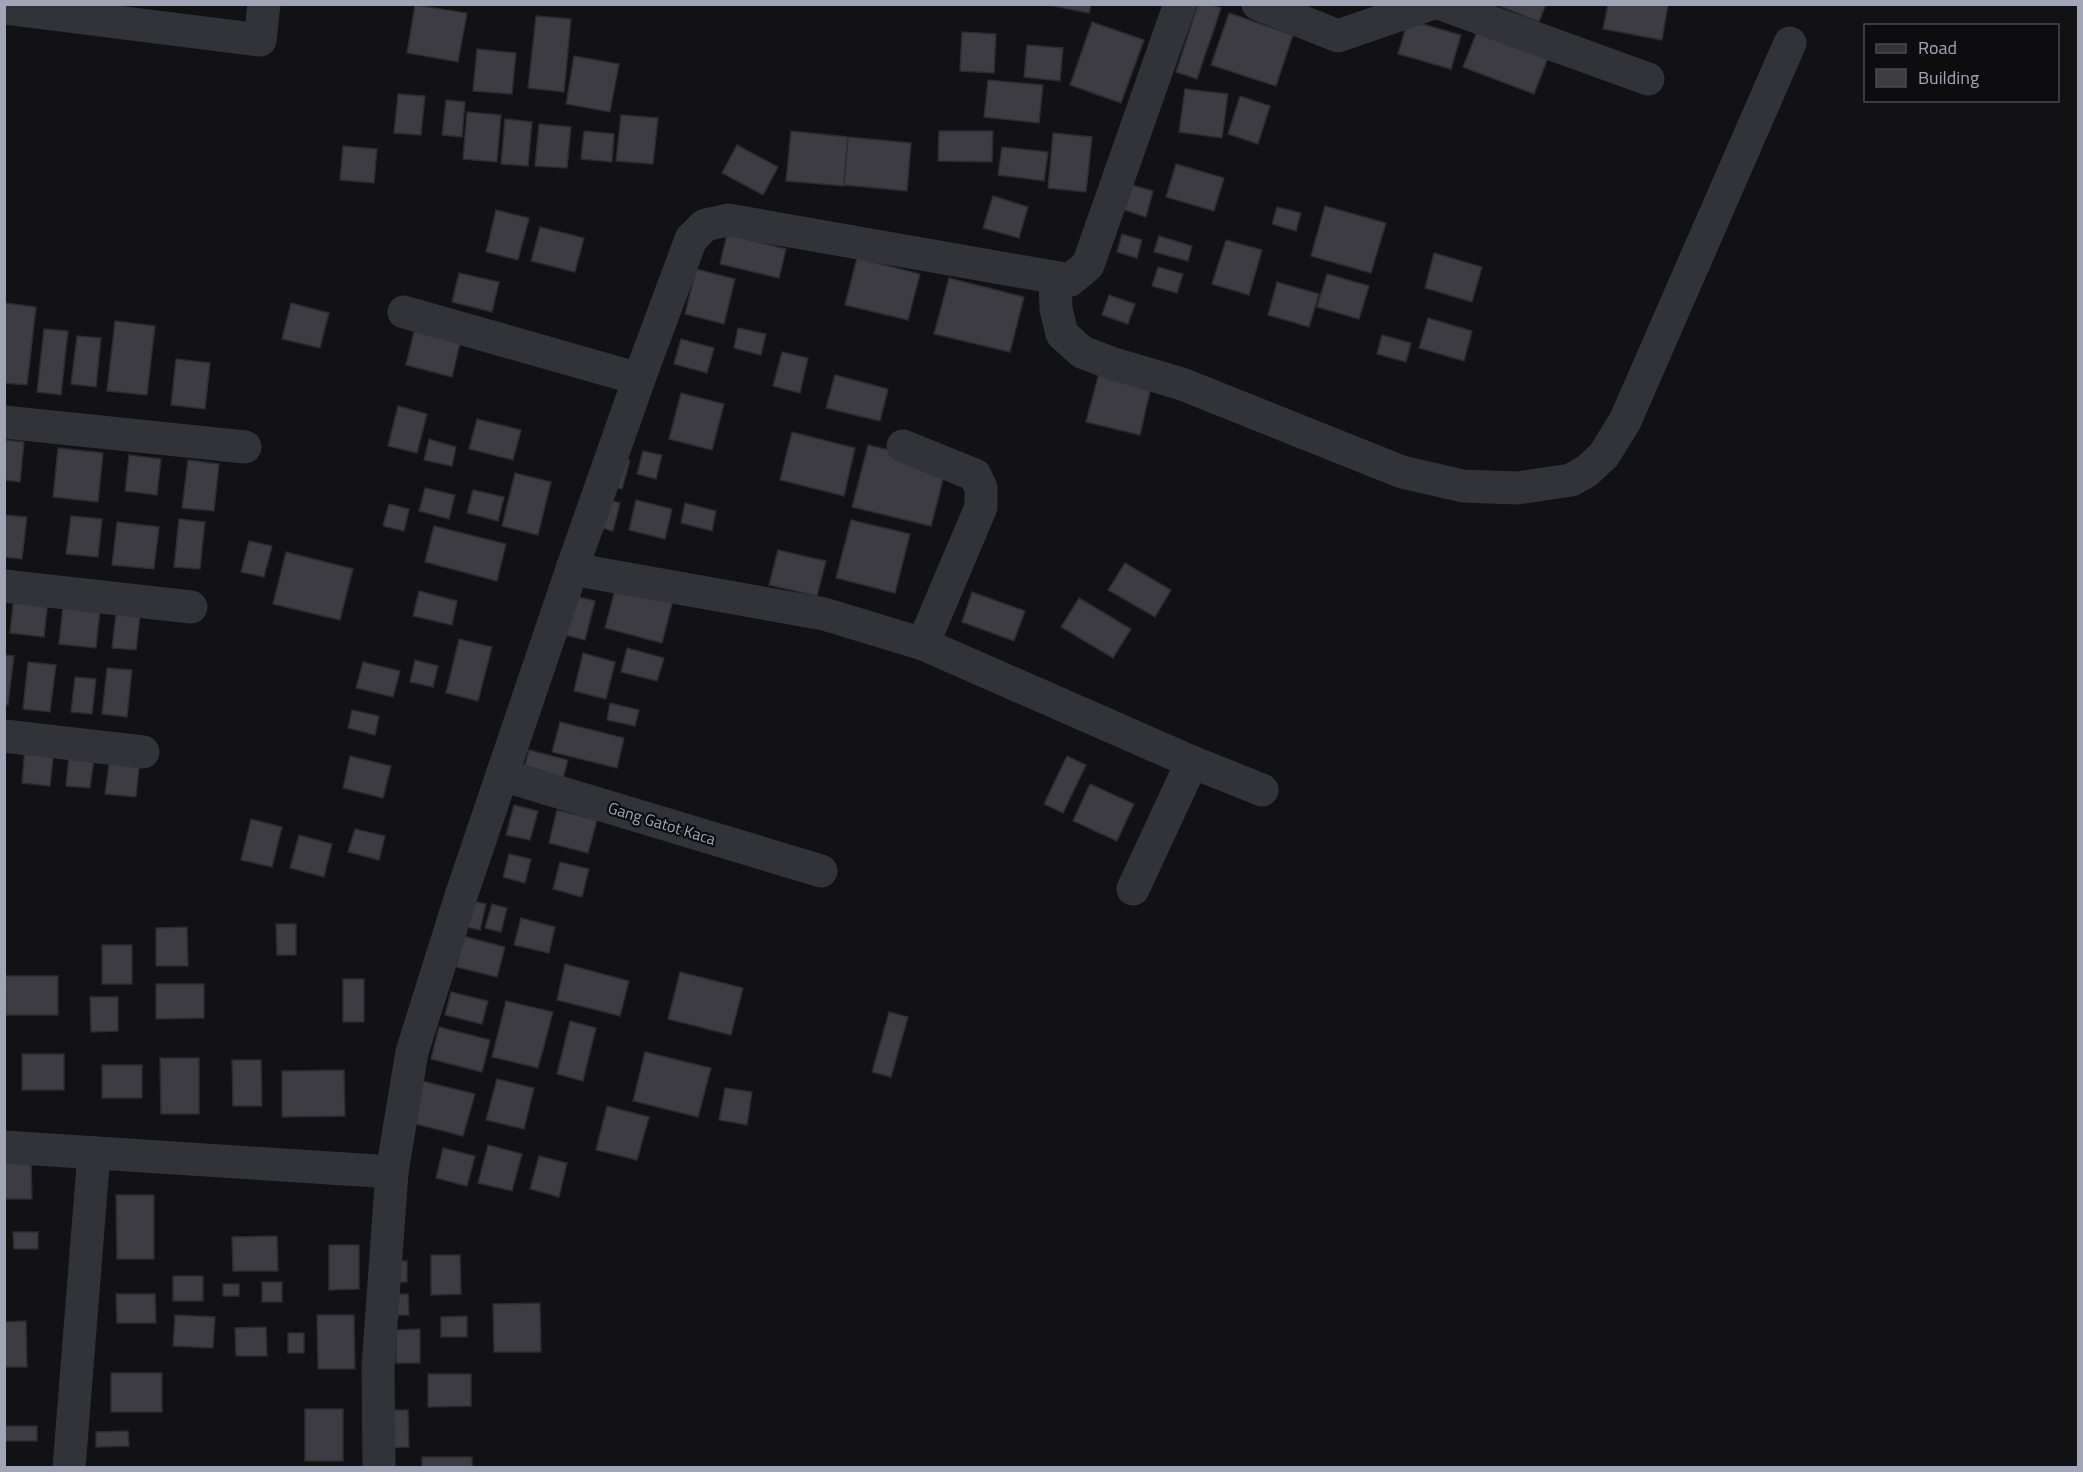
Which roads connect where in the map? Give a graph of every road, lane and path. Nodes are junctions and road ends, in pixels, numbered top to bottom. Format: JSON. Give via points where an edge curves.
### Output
{"nodes":[{"id":1,"x":264,"y":4,"type":"edge"},
{"id":2,"x":1180,"y":4,"type":"edge"},
{"id":3,"x":1258,"y":4,"type":"edge"},
{"id":4,"x":1431,"y":4,"type":"edge"},
{"id":5,"x":1441,"y":4,"type":"edge"},
{"id":6,"x":4,"y":8,"type":"edge"},
{"id":7,"x":1790,"y":43,"type":"dead end"},
{"id":8,"x":1648,"y":79,"type":"dead end"},
{"id":9,"x":1055,"y":278,"type":"junction"},
{"id":10,"x":404,"y":312,"type":"dead end"},
{"id":11,"x":639,"y":379,"type":"junction"},
{"id":12,"x":4,"y":422,"type":"edge"},
{"id":13,"x":903,"y":446,"type":"dead end"},
{"id":14,"x":245,"y":447,"type":"dead end"},
{"id":15,"x":572,"y":569,"type":"junction"},
{"id":16,"x":4,"y":586,"type":"edge"},
{"id":17,"x":191,"y":607,"type":"dead end"},
{"id":18,"x":923,"y":644,"type":"junction"},
{"id":19,"x":4,"y":736,"type":"edge"},
{"id":20,"x":143,"y":752,"type":"dead end"},
{"id":21,"x":1192,"y":762,"type":"junction"},
{"id":22,"x":502,"y":775,"type":"junction"},
{"id":23,"x":1262,"y":790,"type":"dead end"},
{"id":24,"x":821,"y":872,"type":"dead end"},
{"id":25,"x":1133,"y":889,"type":"dead end"},
{"id":26,"x":4,"y":1147,"type":"edge"},
{"id":27,"x":94,"y":1153,"type":"junction"},
{"id":28,"x":392,"y":1172,"type":"junction"},
{"id":29,"x":69,"y":1467,"type":"edge"},
{"id":30,"x":379,"y":1467,"type":"edge"}],
"edges":[{"from":1,"to":6,"type":"street","via":[[260,40]]},
{"from":2,"to":9,"type":"street","via":[[1088,265],[1070,280]]},
{"from":3,"to":4,"type":"street","via":[[1338,36]]},
{"from":5,"to":8,"type":"street"},
{"from":7,"to":9,"type":"street","via":[[1625,421],[1604,454],[1571,480],[1517,488],[1463,486],[1402,472],[1182,384],[1082,352],[1062,334]]},
{"from":9,"to":11,"type":"street","via":[[728,220],[705,225],[691,239]]},
{"from":10,"to":11,"type":"street"},
{"from":11,"to":15,"type":"street"},
{"from":12,"to":14,"type":"street"},
{"from":13,"to":18,"type":"street","via":[[975,475],[981,488],[981,507]]},
{"from":15,"to":18,"type":"street","via":[[824,614]]},
{"from":15,"to":22,"type":"street"},
{"from":16,"to":17,"type":"street"},
{"from":18,"to":21,"type":"street"},
{"from":19,"to":20,"type":"street"},
{"from":21,"to":23,"type":"street"},
{"from":21,"to":25,"type":"street"},
{"from":22,"to":24,"type":"street","name":"Gang Gatot Kaca"},
{"from":22,"to":28,"type":"street","via":[[412,1052]]},
{"from":26,"to":27,"type":"street"},
{"from":27,"to":28,"type":"street"},
{"from":27,"to":29,"type":"street"},
{"from":28,"to":30,"type":"street","via":[[378,1367]]}]}
